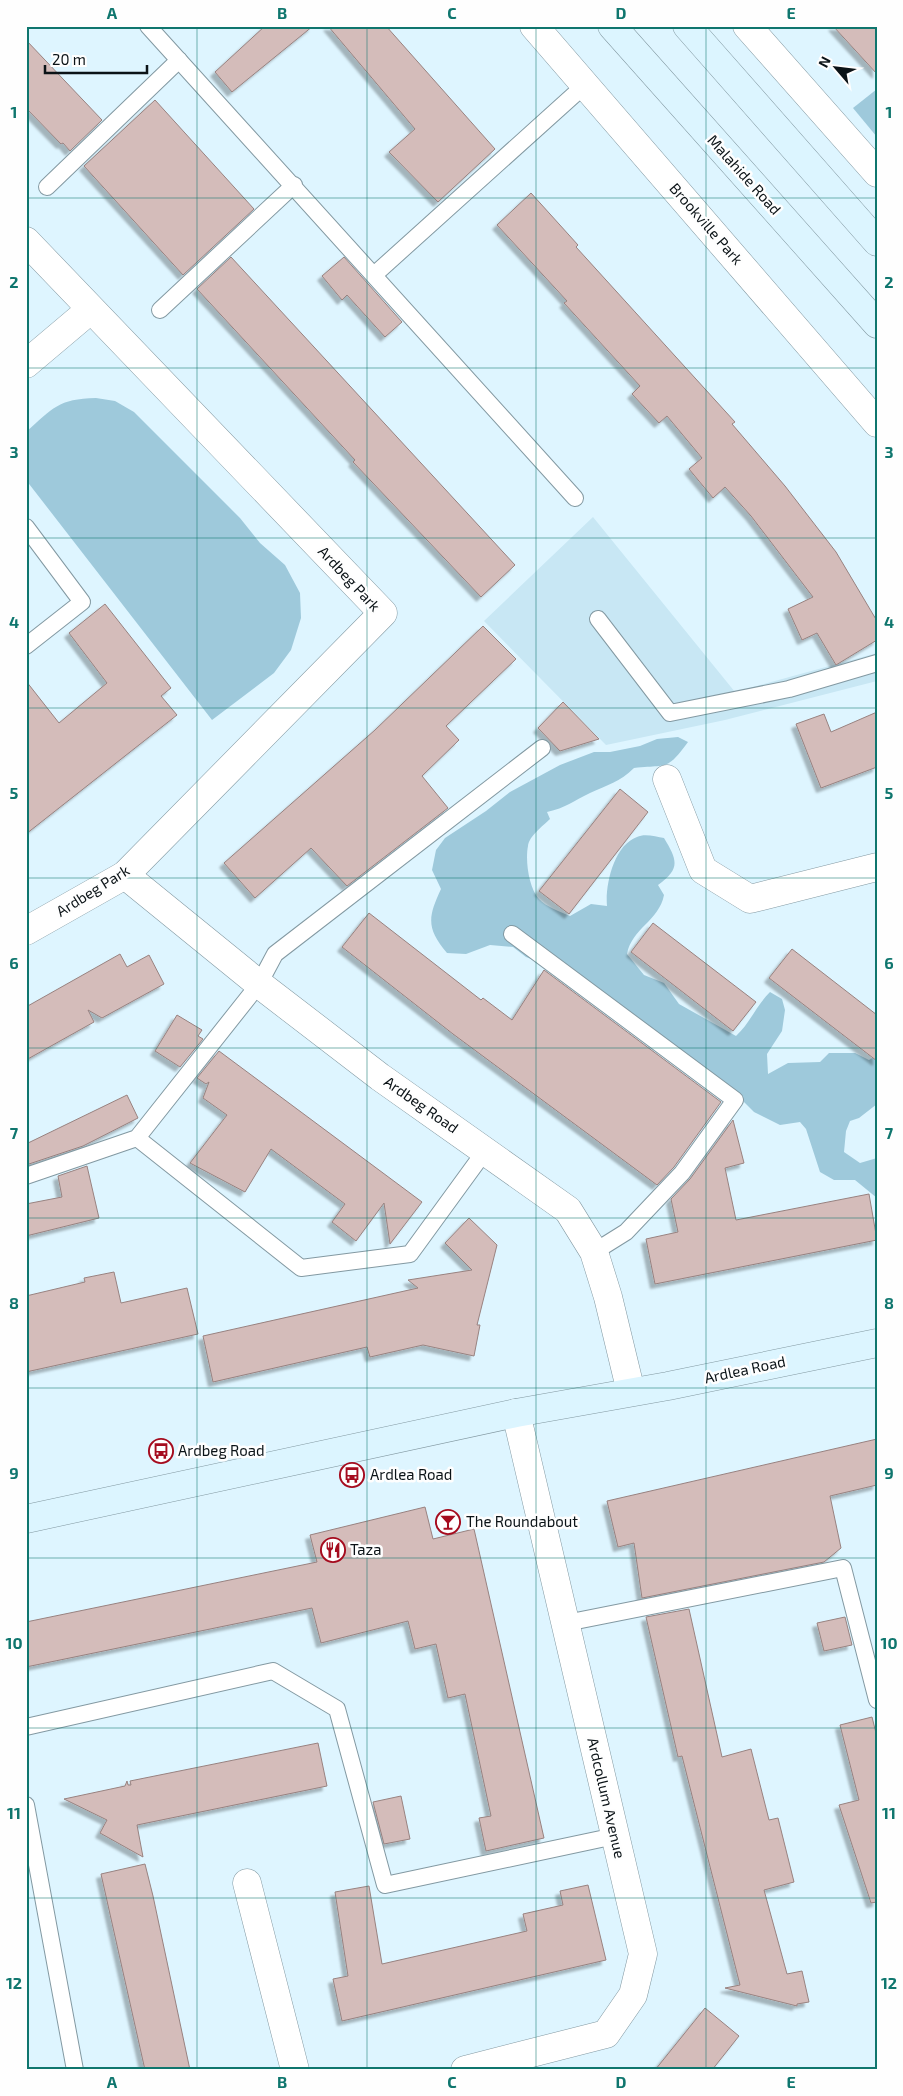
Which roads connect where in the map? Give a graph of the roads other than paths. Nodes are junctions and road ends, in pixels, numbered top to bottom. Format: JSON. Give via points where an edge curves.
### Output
{"nodes":[{"id":1,"x":148,"y":26,"type":"edge"},
{"id":2,"x":534,"y":26,"type":"edge"},
{"id":3,"x":612,"y":26,"type":"edge"},
{"id":4,"x":687,"y":26,"type":"edge"},
{"id":5,"x":747,"y":26,"type":"edge"},
{"id":6,"x":179,"y":60,"type":"junction"},
{"id":7,"x":586,"y":84,"type":"junction"},
{"id":8,"x":877,"y":173,"type":"edge"},
{"id":9,"x":294,"y":185,"type":"junction"},
{"id":10,"x":47,"y":187,"type":"dead end"},
{"id":11,"x":26,"y":241,"type":"edge"},
{"id":12,"x":877,"y":242,"type":"edge"},
{"id":13,"x":374,"y":275,"type":"junction"},
{"id":14,"x":90,"y":310,"type":"junction"},
{"id":15,"x":160,"y":310,"type":"dead end"},
{"id":16,"x":877,"y":324,"type":"edge"},
{"id":17,"x":26,"y":364,"type":"edge"},
{"id":18,"x":877,"y":423,"type":"edge"},
{"id":19,"x":575,"y":498,"type":"dead end"},
{"id":20,"x":26,"y":527,"type":"edge"},
{"id":21,"x":598,"y":619,"type":"dead end"},
{"id":22,"x":26,"y":646,"type":"edge"},
{"id":23,"x":877,"y":662,"type":"edge"},
{"id":24,"x":542,"y":748,"type":"dead end"},
{"id":25,"x":667,"y":779,"type":"dead end"},
{"id":26,"x":874,"y":874,"type":"edge"},
{"id":27,"x":125,"y":875,"type":"junction"},
{"id":28,"x":26,"y":931,"type":"edge"},
{"id":29,"x":512,"y":934,"type":"dead end"},
{"id":30,"x":259,"y":984,"type":"junction"},
{"id":31,"x":137,"y":1138,"type":"junction"},
{"id":32,"x":485,"y":1151,"type":"junction"},
{"id":33,"x":26,"y":1176,"type":"edge"},
{"id":34,"x":594,"y":1252,"type":"junction"},
{"id":35,"x":877,"y":1343,"type":"edge"},
{"id":36,"x":630,"y":1392,"type":"junction"},
{"id":37,"x":516,"y":1413,"type":"junction"},
{"id":38,"x":26,"y":1519,"type":"edge"},
{"id":39,"x":566,"y":1624,"type":"junction"},
{"id":40,"x":877,"y":1700,"type":"edge"},
{"id":41,"x":26,"y":1727,"type":"edge"},
{"id":42,"x":26,"y":1805,"type":"edge"},
{"id":43,"x":615,"y":1836,"type":"junction"},
{"id":44,"x":247,"y":1883,"type":"dead end"},
{"id":45,"x":75,"y":2070,"type":"edge"},
{"id":46,"x":295,"y":2070,"type":"edge"},
{"id":47,"x":465,"y":2070,"type":"edge"}],
"edges":[{"from":1,"to":6,"type":"lane"},
{"from":2,"to":7,"type":"street","name":"Brookville Park"},
{"from":3,"to":16,"type":"street","name":"Malahide Road"},
{"from":4,"to":12,"type":"street"},
{"from":5,"to":8,"type":"street"},
{"from":6,"to":9,"type":"lane"},
{"from":6,"to":10,"type":"lane"},
{"from":7,"to":13,"type":"lane"},
{"from":7,"to":18,"type":"street","name":"Brookville Park"},
{"from":9,"to":13,"type":"lane"},
{"from":9,"to":15,"type":"lane"},
{"from":11,"to":14,"type":"street","name":"Ardbeg Park"},
{"from":13,"to":19,"type":"lane"},
{"from":14,"to":17,"type":"street"},
{"from":14,"to":27,"type":"street","name":"Ardbeg Park","via":[[383,613]]},
{"from":20,"to":22,"type":"lane","via":[[82,602]]},
{"from":21,"to":23,"type":"lane","via":[[670,713],[789,689]]},
{"from":24,"to":30,"type":"lane","via":[[275,954]]},
{"from":25,"to":26,"type":"street","via":[[703,870],[750,899]]},
{"from":27,"to":28,"type":"street","name":"Ardbeg Park"},
{"from":27,"to":30,"type":"street","name":"Ardbeg Road"},
{"from":29,"to":34,"type":"lane","via":[[735,1100],[682,1173],[626,1232]]},
{"from":30,"to":31,"type":"lane"},
{"from":30,"to":32,"type":"street","name":"Ardbeg Road","via":[[380,1077]]},
{"from":31,"to":32,"type":"lane","via":[[301,1268],[410,1254]]},
{"from":31,"to":33,"type":"lane"},
{"from":32,"to":34,"type":"street","name":"Ardbeg Road","via":[[568,1210]]},
{"from":34,"to":36,"type":"street","name":"Ardbeg Road"},
{"from":35,"to":36,"type":"street","name":"Ardlea Road"},
{"from":36,"to":37,"type":"street","name":"Ardlea Road"},
{"from":37,"to":38,"type":"street","name":"Ardlea Road"},
{"from":37,"to":39,"type":"street","name":"Ardcollum Avenue"},
{"from":39,"to":40,"type":"lane","via":[[843,1568]]},
{"from":39,"to":43,"type":"street","name":"Ardcollum Avenue"},
{"from":41,"to":43,"type":"lane","via":[[273,1671],[337,1709],[385,1885]]},
{"from":42,"to":45,"type":"lane"},
{"from":43,"to":47,"type":"street","name":"Ardcollum Avenue","via":[[643,1954],[633,1994],[606,2034]]},
{"from":44,"to":46,"type":"street"}]}
